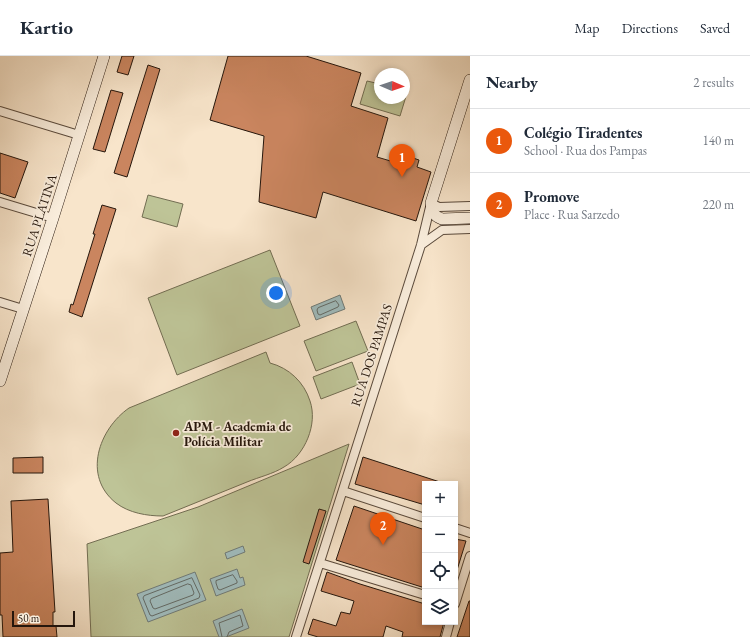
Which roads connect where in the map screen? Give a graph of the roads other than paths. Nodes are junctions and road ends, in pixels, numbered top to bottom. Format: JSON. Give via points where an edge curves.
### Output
{"nodes":[{"id":1,"x":104,"y":56,"type":"edge"},
{"id":2,"x":470,"y":80,"type":"edge"},
{"id":3,"x":0,"y":111,"type":"edge"},
{"id":4,"x":79,"y":135,"type":"junction"},
{"id":5,"x":0,"y":202,"type":"edge"},
{"id":6,"x":431,"y":203,"type":"junction"},
{"id":7,"x":470,"y":206,"type":"edge"},
{"id":8,"x":53,"y":218,"type":"junction"},
{"id":9,"x":470,"y":218,"type":"edge"},
{"id":10,"x":447,"y":219,"type":"junction"},
{"id":11,"x":470,"y":229,"type":"edge"},
{"id":12,"x":421,"y":245,"type":"junction"},
{"id":13,"x":0,"y":302,"type":"edge"},
{"id":14,"x":23,"y":309,"type":"junction"},
{"id":15,"x":0,"y":381,"type":"edge"},
{"id":16,"x":343,"y":491,"type":"junction"},
{"id":17,"x":422,"y":517,"type":"edge"},
{"id":18,"x":458,"y":529,"type":"edge"},
{"id":19,"x":470,"y":533,"type":"edge"},
{"id":20,"x":470,"y":556,"type":"edge"},
{"id":21,"x":320,"y":563,"type":"junction"},
{"id":22,"x":422,"y":594,"type":"edge"},
{"id":23,"x":458,"y":594,"type":"edge"},
{"id":24,"x":449,"y":625,"type":"edge"},
{"id":25,"x":297,"y":637,"type":"edge"},
{"id":26,"x":446,"y":637,"type":"edge"}],
"edges":[{"from":1,"to":4,"type":"street","name":"RUA PLATINA"},
{"from":2,"to":6,"type":"street","name":"RUA DOS PAMPAS"},
{"from":3,"to":4,"type":"street"},
{"from":4,"to":8,"type":"street","name":"RUA PLATINA"},
{"from":5,"to":8,"type":"street"},
{"from":6,"to":7,"type":"street","via":[[438,207]]},
{"from":6,"to":10,"type":"street","via":[[434,215]]},
{"from":6,"to":12,"type":"street","name":"RUA DOS PAMPAS"},
{"from":8,"to":14,"type":"street","name":"RUA PLATINA"},
{"from":9,"to":10,"type":"street"},
{"from":10,"to":12,"type":"street","via":[[432,224]]},
{"from":11,"to":12,"type":"street","via":[[442,230]]},
{"from":12,"to":16,"type":"street","name":"RUA DOS PAMPAS"},
{"from":13,"to":14,"type":"street"},
{"from":14,"to":15,"type":"street","name":"RUA PLATINA"},
{"from":16,"to":17,"type":"street"},
{"from":16,"to":21,"type":"street","name":"RUA DOS PAMPAS"},
{"from":18,"to":19,"type":"street"},
{"from":20,"to":23,"type":"street"},
{"from":21,"to":22,"type":"street"},
{"from":21,"to":25,"type":"street","name":"RUA DOS PAMPAS"},
{"from":24,"to":26,"type":"street"}]}
